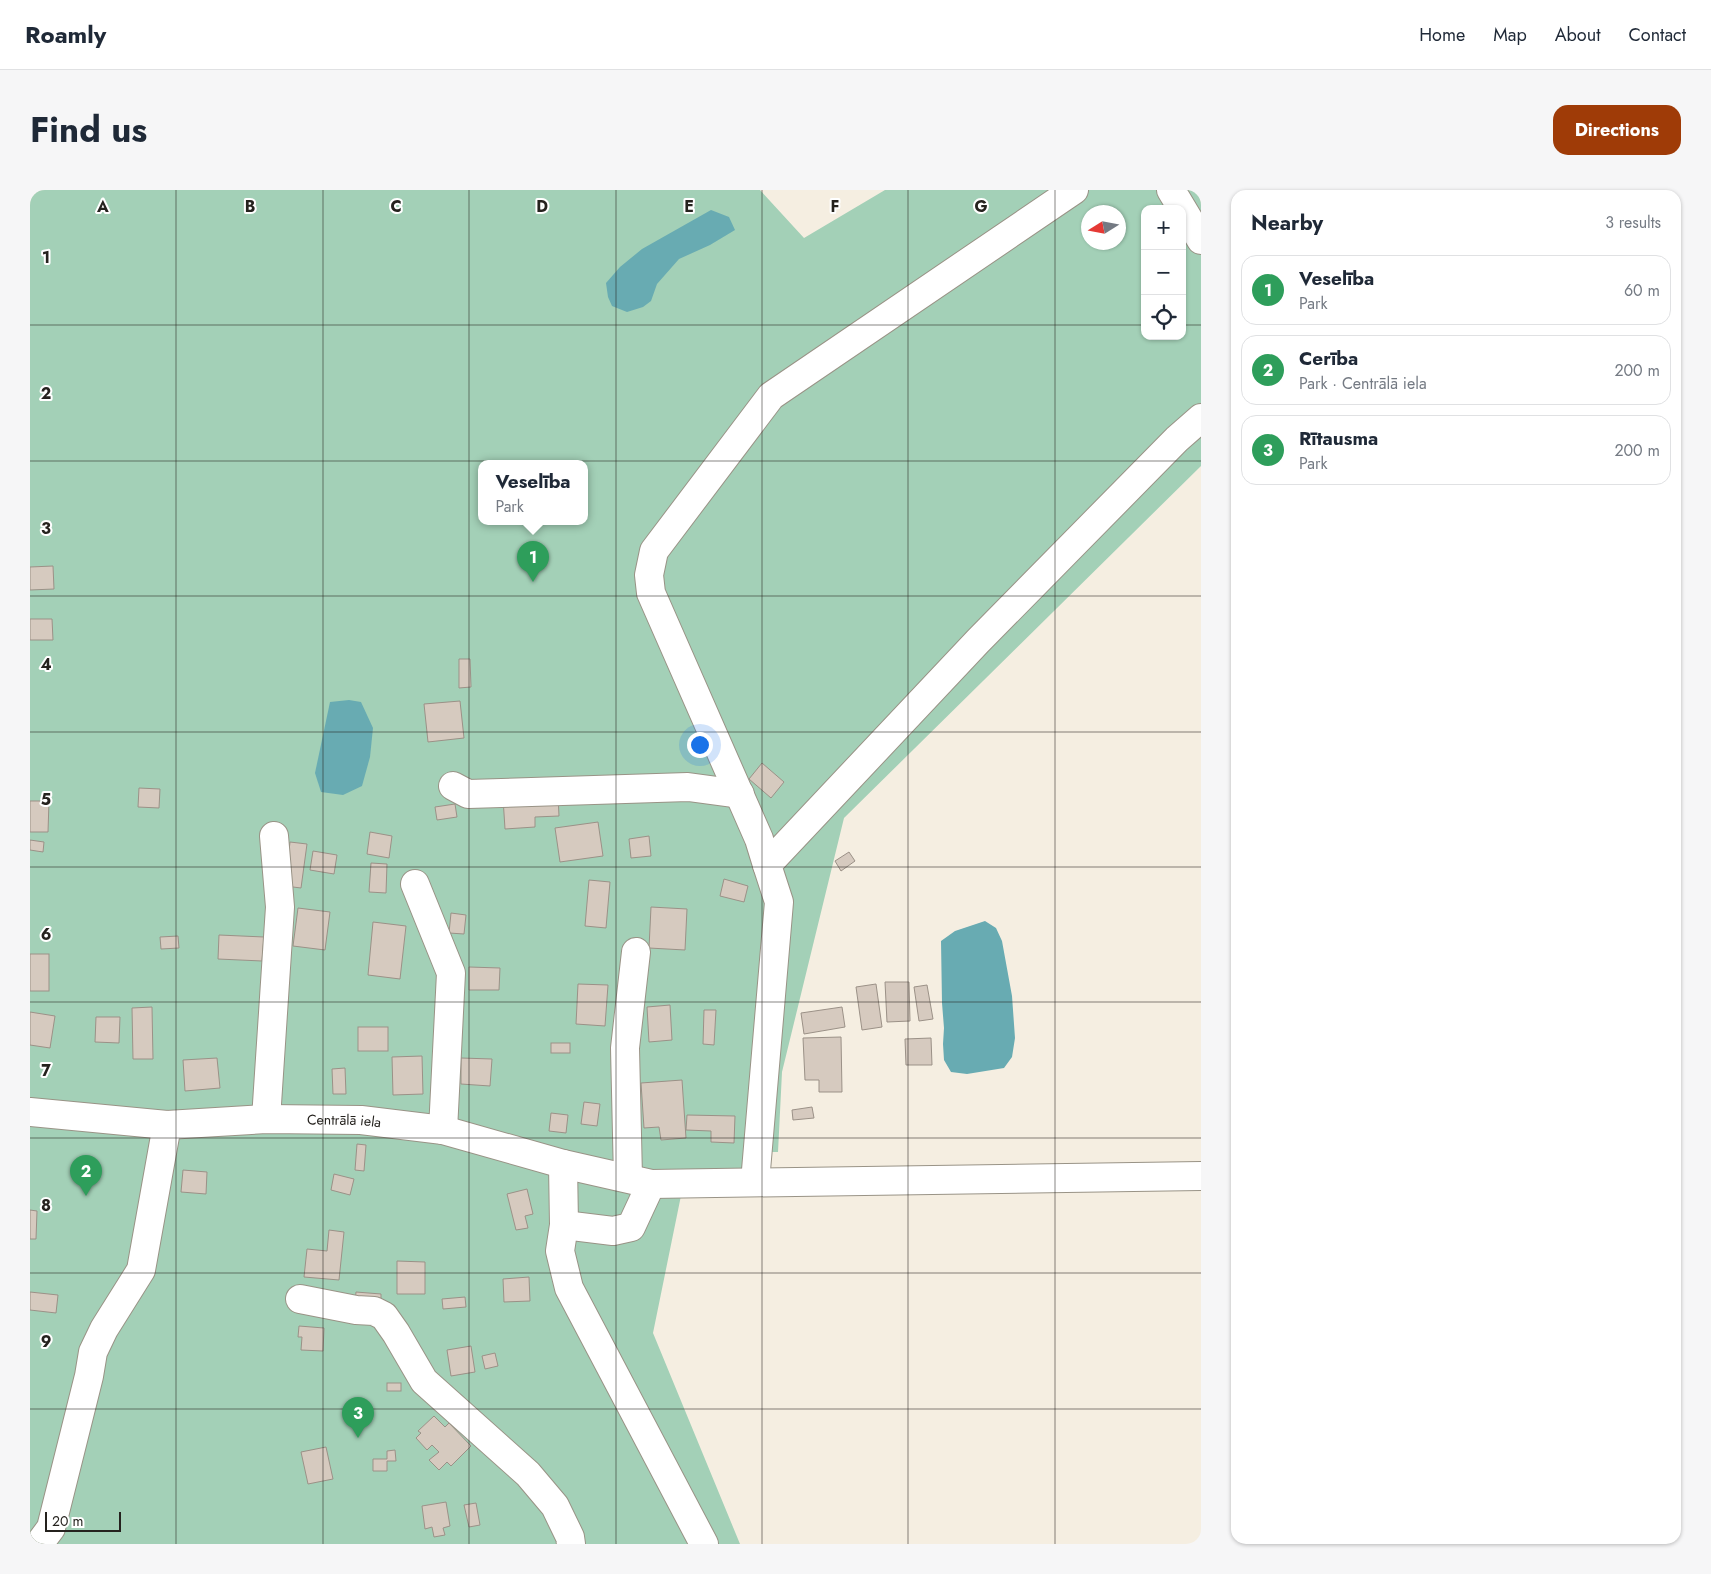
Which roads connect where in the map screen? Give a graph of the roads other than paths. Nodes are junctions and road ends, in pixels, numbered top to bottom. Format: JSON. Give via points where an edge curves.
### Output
{"nodes":[{"id":1,"x":1074,"y":190,"type":"edge"},
{"id":2,"x":1171,"y":190,"type":"edge"},
{"id":3,"x":1201,"y":240,"type":"edge"},
{"id":4,"x":1201,"y":418,"type":"edge"},
{"id":5,"x":453,"y":786,"type":"dead end"},
{"id":6,"x":740,"y":794,"type":"junction"},
{"id":7,"x":274,"y":836,"type":"dead end"},
{"id":8,"x":768,"y":865,"type":"junction"},
{"id":9,"x":416,"y":884,"type":"dead end"},
{"id":10,"x":636,"y":952,"type":"dead end"},
{"id":11,"x":30,"y":1112,"type":"edge"},
{"id":12,"x":266,"y":1118,"type":"junction"},
{"id":13,"x":168,"y":1125,"type":"junction"},
{"id":14,"x":443,"y":1130,"type":"junction"},
{"id":15,"x":563,"y":1164,"type":"junction"},
{"id":16,"x":1201,"y":1176,"type":"edge"},
{"id":17,"x":639,"y":1181,"type":"junction"},
{"id":18,"x":755,"y":1182,"type":"junction"},
{"id":19,"x":564,"y":1225,"type":"junction"},
{"id":20,"x":300,"y":1299,"type":"dead end"},
{"id":21,"x":39,"y":1544,"type":"edge"},
{"id":22,"x":571,"y":1544,"type":"edge"},
{"id":23,"x":704,"y":1544,"type":"edge"}],
"edges":[{"from":1,"to":6,"type":"street","via":[[772,396],[654,551],[649,575],[651,593]]},
{"from":2,"to":3,"type":"street"},
{"from":4,"to":8,"type":"street","via":[[985,634]]},
{"from":5,"to":6,"type":"street","via":[[468,794],[688,788]]},
{"from":6,"to":8,"type":"street"},
{"from":7,"to":12,"type":"street","via":[[280,907]]},
{"from":8,"to":18,"type":"street","via":[[780,902]]},
{"from":9,"to":14,"type":"street","via":[[451,973]]},
{"from":10,"to":17,"type":"street","via":[[625,1048]]},
{"from":11,"to":13,"type":"street","name":"Centrālā iela"},
{"from":12,"to":13,"type":"street","name":"Centrālā iela"},
{"from":12,"to":14,"type":"street","name":"Centrālā iela","via":[[362,1120]]},
{"from":13,"to":21,"type":"street","via":[[141,1270],[93,1352],[51,1528]]},
{"from":14,"to":15,"type":"street","name":"Centrālā iela"},
{"from":15,"to":17,"type":"street","name":"Centrālā iela"},
{"from":15,"to":19,"type":"street"},
{"from":16,"to":18,"type":"street","name":"Centrālā iela"},
{"from":17,"to":18,"type":"street","name":"Centrālā iela"},
{"from":17,"to":19,"type":"street","via":[[631,1226],[613,1231]]},
{"from":19,"to":23,"type":"street","via":[[560,1251],[569,1288]]},
{"from":20,"to":22,"type":"street","via":[[374,1311],[384,1316],[424,1381],[528,1474],[555,1506]]}]}
